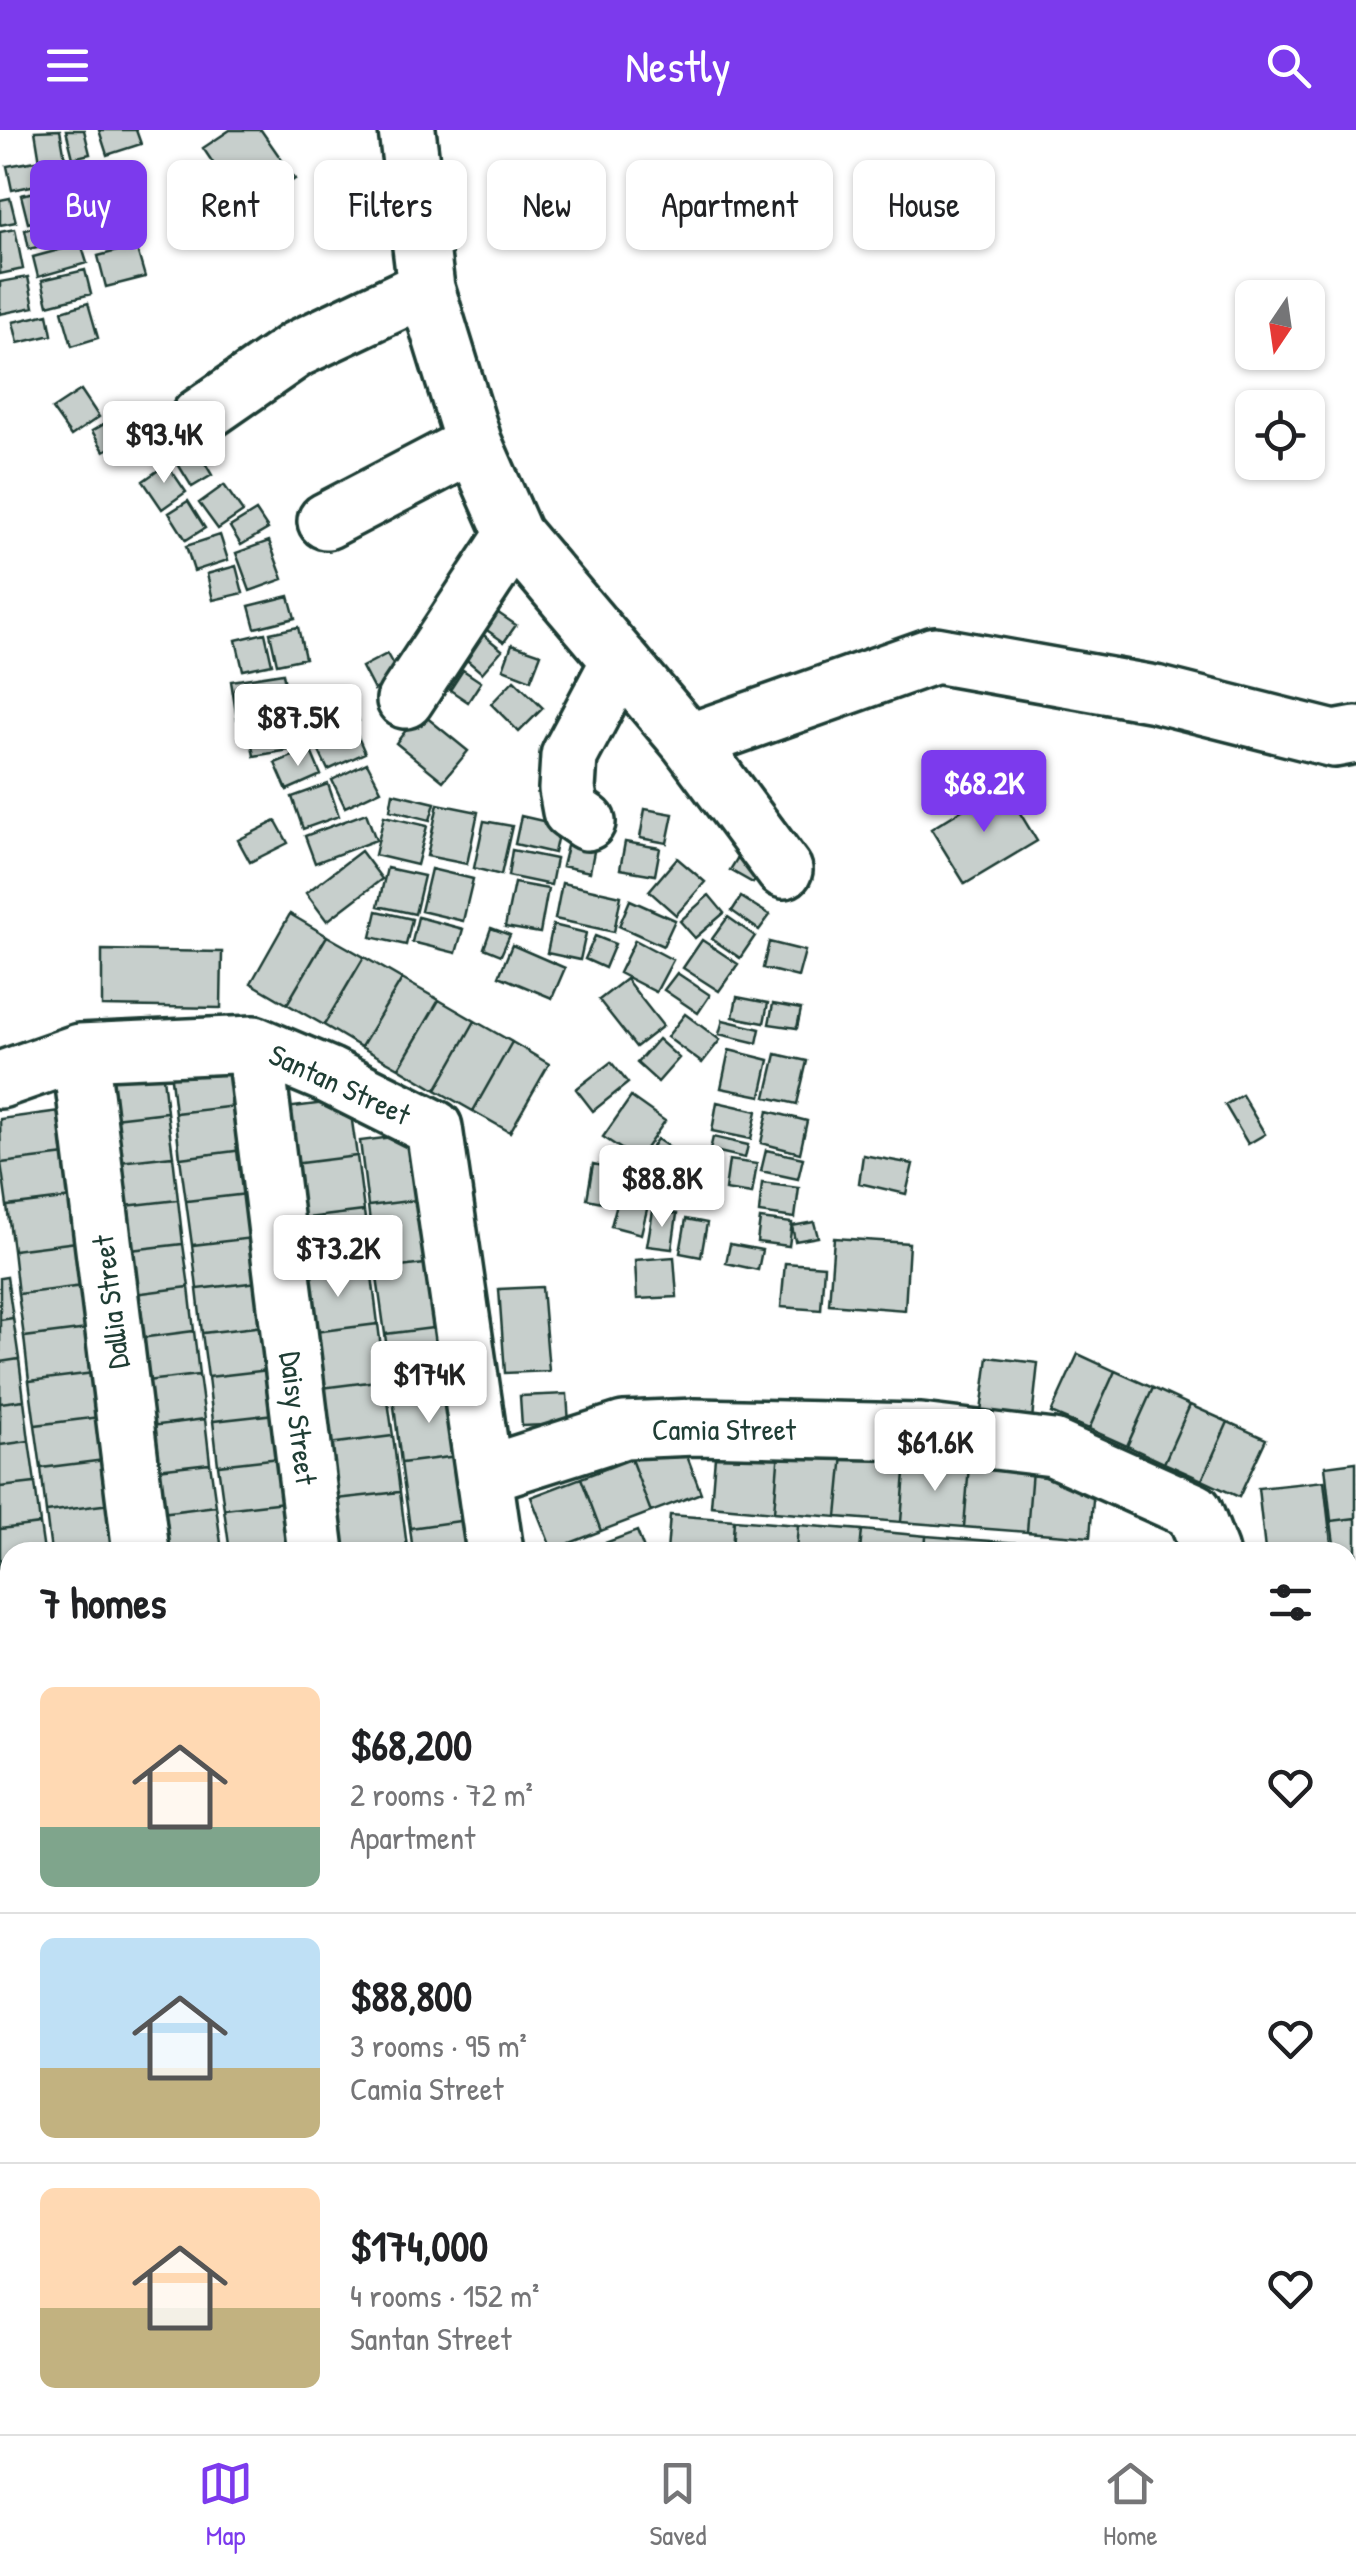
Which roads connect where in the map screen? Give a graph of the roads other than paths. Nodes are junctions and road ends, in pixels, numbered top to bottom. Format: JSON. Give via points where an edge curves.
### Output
{"nodes":[{"id":1,"x":407,"y":130,"type":"edge"},
{"id":2,"x":426,"y":288,"type":"junction"},
{"id":3,"x":198,"y":418,"type":"dead end"},
{"id":4,"x":474,"y":444,"type":"junction"},
{"id":5,"x":326,"y":521,"type":"dead end"},
{"id":6,"x":514,"y":535,"type":"junction"},
{"id":7,"x":620,"y":660,"type":"junction"},
{"id":8,"x":405,"y":700,"type":"dead end"},
{"id":9,"x":1356,"y":734,"type":"edge"},
{"id":10,"x":688,"y":742,"type":"junction"},
{"id":11,"x":586,"y":822,"type":"dead end"},
{"id":12,"x":784,"y":870,"type":"dead end"},
{"id":13,"x":254,"y":1044,"type":"junction"},
{"id":14,"x":80,"y":1052,"type":"junction"},
{"id":15,"x":0,"y":1080,"type":"edge"},
{"id":16,"x":486,"y":1474,"type":"junction"},
{"id":17,"x":1202,"y":1532,"type":"edge"},
{"id":18,"x":140,"y":1542,"type":"edge"},
{"id":19,"x":315,"y":1542,"type":"edge"},
{"id":20,"x":495,"y":1542,"type":"edge"}],
"edges":[{"from":1,"to":2,"type":"street"},
{"from":2,"to":3,"type":"street","via":[[297,349]]},
{"from":2,"to":4,"type":"street"},
{"from":4,"to":5,"type":"street"},
{"from":4,"to":6,"type":"street"},
{"from":6,"to":7,"type":"street"},
{"from":6,"to":8,"type":"street"},
{"from":7,"to":10,"type":"street"},
{"from":7,"to":11,"type":"street","via":[[569,756],[571,810]]},
{"from":9,"to":10,"type":"street","via":[[1334,738],[1154,694],[935,655]]},
{"from":10,"to":12,"type":"street"},
{"from":13,"to":14,"type":"street","name":"Santan Street"},
{"from":13,"to":16,"type":"street","name":"Santan Street","via":[[434,1128]]},
{"from":13,"to":19,"type":"street","name":"Daisy Street"},
{"from":14,"to":15,"type":"street","name":"Santan Street"},
{"from":14,"to":18,"type":"street","name":"Dallia Street"},
{"from":16,"to":17,"type":"street","name":"Camia Street","via":[[624,1430],[920,1432],[1053,1448]]},
{"from":16,"to":20,"type":"street","name":"Santan Street"}]}
